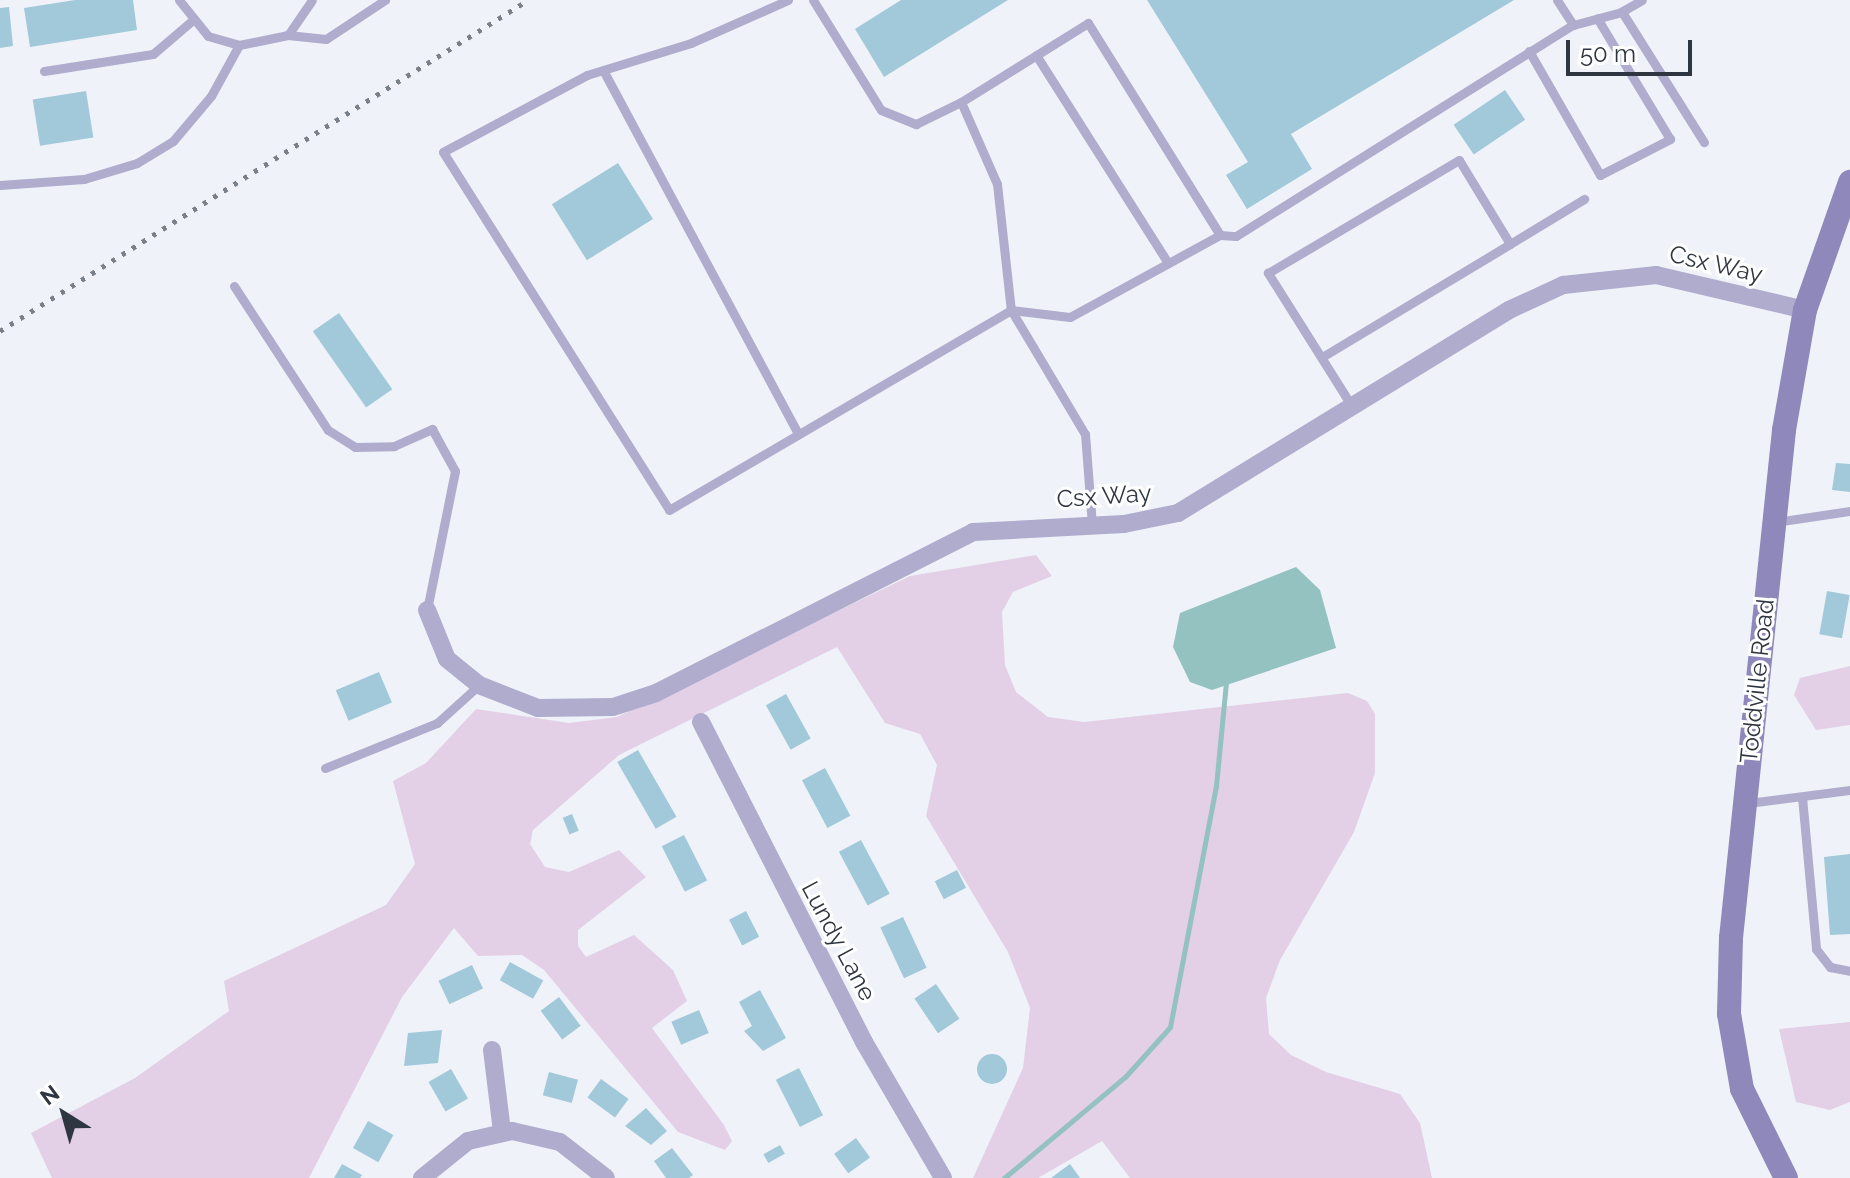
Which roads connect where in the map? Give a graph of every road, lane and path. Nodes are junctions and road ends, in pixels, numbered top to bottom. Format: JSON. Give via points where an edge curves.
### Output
{"nodes":[{"id":1,"x":179,"y":0,"type":"edge"},
{"id":2,"x":312,"y":0,"type":"edge"},
{"id":3,"x":385,"y":0,"type":"edge"},
{"id":4,"x":788,"y":0,"type":"edge"},
{"id":5,"x":813,"y":0,"type":"edge"},
{"id":6,"x":1557,"y":0,"type":"edge"},
{"id":7,"x":1642,"y":0,"type":"edge"},
{"id":8,"x":1621,"y":12,"type":"junction"},
{"id":9,"x":1597,"y":18,"type":"junction"},
{"id":10,"x":194,"y":19,"type":"junction"},
{"id":11,"x":1573,"y":25,"type":"junction"},
{"id":12,"x":288,"y":35,"type":"junction"},
{"id":13,"x":239,"y":45,"type":"junction"},
{"id":14,"x":1529,"y":51,"type":"junction"},
{"id":15,"x":1036,"y":55,"type":"junction"},
{"id":16,"x":603,"y":70,"type":"junction"},
{"id":17,"x":44,"y":71,"type":"dead end"},
{"id":18,"x":961,"y":102,"type":"junction"},
{"id":19,"x":1704,"y":142,"type":"dead end"},
{"id":20,"x":1850,"y":182,"type":"edge"},
{"id":21,"x":0,"y":185,"type":"edge"},
{"id":22,"x":1584,"y":199,"type":"dead end"},
{"id":23,"x":1220,"y":235,"type":"junction"},
{"id":24,"x":1510,"y":244,"type":"junction"},
{"id":25,"x":1168,"y":263,"type":"junction"},
{"id":26,"x":234,"y":286,"type":"dead end"},
{"id":27,"x":1011,"y":310,"type":"junction"},
{"id":28,"x":1805,"y":310,"type":"junction"},
{"id":29,"x":1322,"y":357,"type":"junction"},
{"id":30,"x":1353,"y":408,"type":"junction"},
{"id":31,"x":798,"y":434,"type":"junction"},
{"id":32,"x":1850,"y":511,"type":"edge"},
{"id":33,"x":1773,"y":522,"type":"junction"},
{"id":34,"x":1092,"y":524,"type":"junction"},
{"id":35,"x":427,"y":610,"type":"joint"},
{"id":36,"x":479,"y":685,"type":"junction"},
{"id":37,"x":701,"y":722,"type":"dead end"},
{"id":38,"x":325,"y":768,"type":"dead end"},
{"id":39,"x":1850,"y":790,"type":"edge"},
{"id":40,"x":1802,"y":797,"type":"junction"},
{"id":41,"x":1745,"y":804,"type":"junction"},
{"id":42,"x":1850,"y":971,"type":"edge"},
{"id":43,"x":492,"y":1050,"type":"dead end"},
{"id":44,"x":502,"y":1132,"type":"junction"},
{"id":45,"x":422,"y":1178,"type":"edge"},
{"id":46,"x":606,"y":1178,"type":"edge"},
{"id":47,"x":943,"y":1178,"type":"edge"},
{"id":48,"x":1786,"y":1178,"type":"edge"}],
"edges":[{"from":1,"to":10,"type":"lane"},
{"from":2,"to":12,"type":"lane"},
{"from":3,"to":12,"type":"lane","via":[[326,39]]},
{"from":4,"to":16,"type":"lane","via":[[691,43]]},
{"from":5,"to":18,"type":"lane","via":[[881,110],[916,124]]},
{"from":6,"to":11,"type":"lane"},
{"from":7,"to":8,"type":"lane"},
{"from":8,"to":9,"type":"lane"},
{"from":8,"to":19,"type":"lane"},
{"from":9,"to":11,"type":"lane"},
{"from":9,"to":14,"type":"lane","via":[[1670,139],[1600,175]]},
{"from":10,"to":13,"type":"lane","via":[[208,36]]},
{"from":10,"to":17,"type":"lane","via":[[153,54]]},
{"from":11,"to":14,"type":"lane"},
{"from":12,"to":13,"type":"lane"},
{"from":13,"to":21,"type":"lane","via":[[183,130],[137,163],[84,179]]},
{"from":14,"to":23,"type":"lane","via":[[1236,236]]},
{"from":15,"to":18,"type":"lane"},
{"from":15,"to":23,"type":"lane","via":[[1088,23]]},
{"from":15,"to":25,"type":"lane"},
{"from":16,"to":31,"type":"lane"},
{"from":16,"to":31,"type":"lane","via":[[443,152],[669,510]]},
{"from":18,"to":27,"type":"lane","via":[[997,184]]},
{"from":20,"to":28,"type":"street","name":"Toddville Road"},
{"from":22,"to":24,"type":"lane"},
{"from":23,"to":25,"type":"lane"},
{"from":24,"to":29,"type":"lane"},
{"from":24,"to":29,"type":"lane","via":[[1459,160],[1268,273]]},
{"from":25,"to":27,"type":"lane","via":[[1070,317]]},
{"from":26,"to":35,"type":"lane","via":[[328,430],[355,447],[394,446],[432,429],[455,471]]},
{"from":27,"to":31,"type":"lane"},
{"from":27,"to":34,"type":"lane","via":[[1085,434]]},
{"from":28,"to":30,"type":"street","name":"Csx Way","via":[[1674,277],[1583,279],[1509,310]]},
{"from":28,"to":33,"type":"street","name":"Toddville Road"},
{"from":29,"to":30,"type":"lane"},
{"from":30,"to":34,"type":"street","name":"Csx Way","via":[[1178,513]]},
{"from":32,"to":33,"type":"lane"},
{"from":33,"to":41,"type":"street","name":"Toddville Road"},
{"from":34,"to":36,"type":"street","name":"Csx Way","via":[[1004,526],[944,542],[656,693],[613,707],[538,708]]},
{"from":35,"to":36,"type":"street","name":"Csx Way","via":[[447,659]]},
{"from":36,"to":38,"type":"lane","via":[[437,723]]},
{"from":37,"to":47,"type":"street","name":"Lundy Lane","via":[[850,1014]]},
{"from":39,"to":40,"type":"lane"},
{"from":40,"to":41,"type":"lane"},
{"from":40,"to":42,"type":"lane","via":[[1816,949],[1830,967]]},
{"from":41,"to":48,"type":"street","name":"Toddville Road","via":[[1731,938],[1731,1038],[1755,1126]]},
{"from":43,"to":44,"type":"street"},
{"from":44,"to":45,"type":"street","via":[[450,1151]]},
{"from":44,"to":46,"type":"street","via":[[560,1142]]}]}
